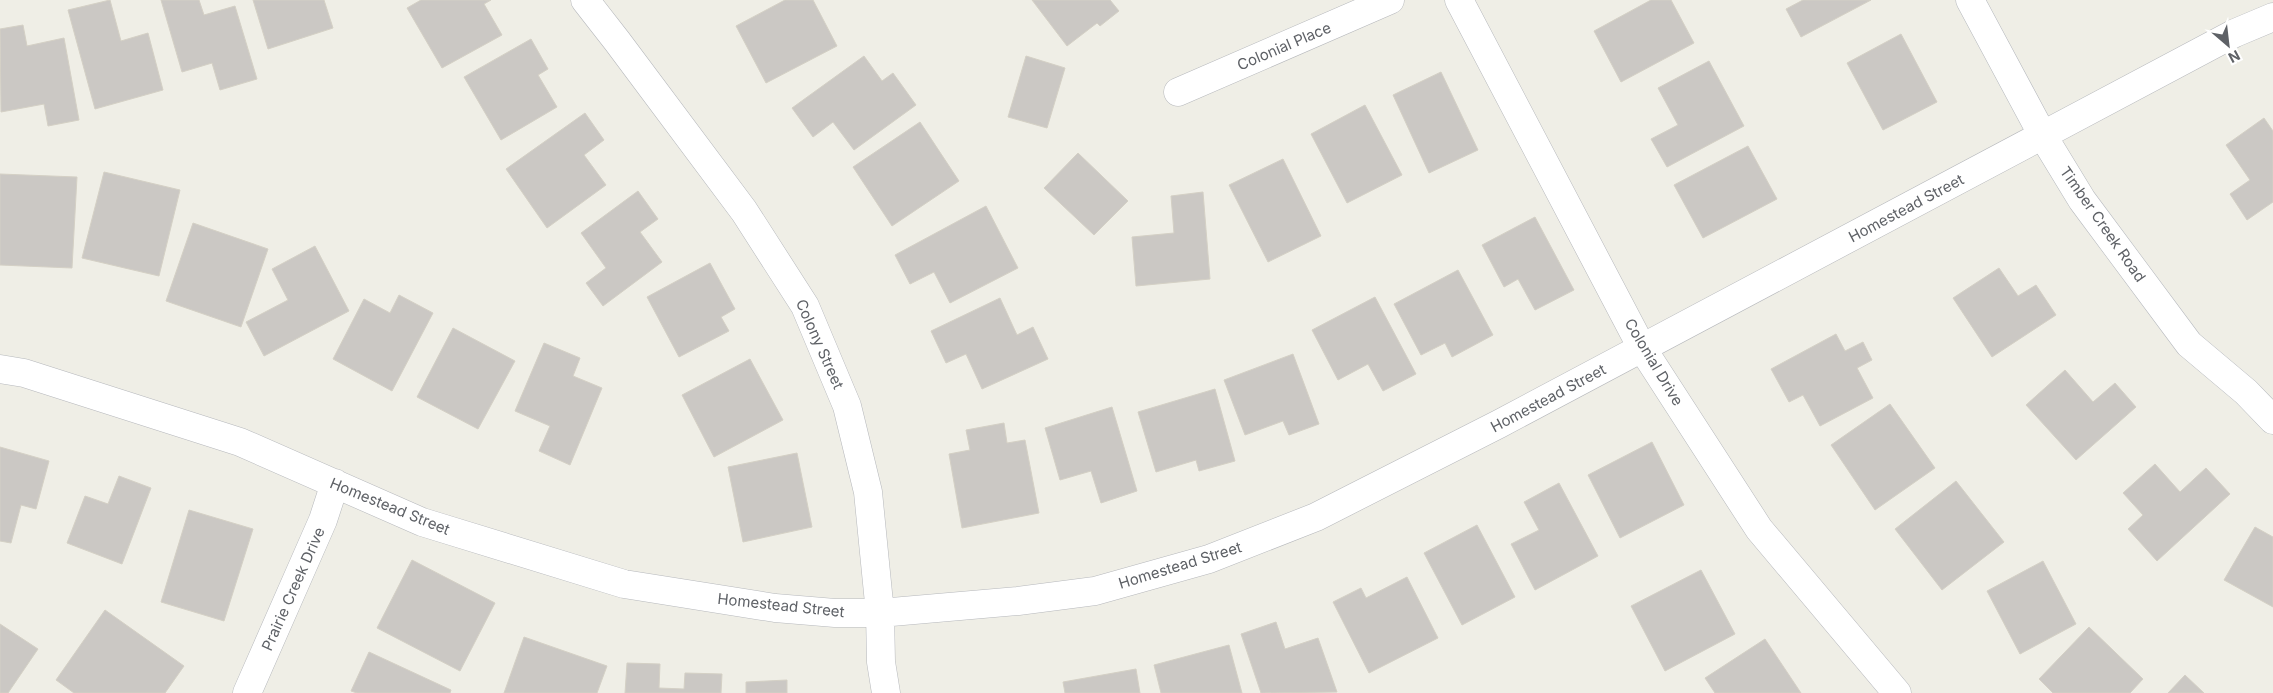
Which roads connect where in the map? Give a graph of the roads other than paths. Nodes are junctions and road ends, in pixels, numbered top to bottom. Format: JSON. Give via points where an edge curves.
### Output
{"nodes":[{"id":1,"x":585,"y":0,"type":"edge"},
{"id":2,"x":1390,"y":0,"type":"edge"},
{"id":3,"x":1459,"y":0,"type":"edge"},
{"id":4,"x":1970,"y":0,"type":"edge"},
{"id":5,"x":2273,"y":17,"type":"edge"},
{"id":6,"x":1178,"y":92,"type":"dead end"},
{"id":7,"x":2042,"y":136,"type":"junction"},
{"id":8,"x":1642,"y":348,"type":"junction"},
{"id":9,"x":0,"y":369,"type":"edge"},
{"id":10,"x":2273,"y":420,"type":"edge"},
{"id":11,"x":335,"y":483,"type":"junction"},
{"id":12,"x":880,"y":613,"type":"junction"},
{"id":13,"x":247,"y":693,"type":"edge"},
{"id":14,"x":886,"y":693,"type":"edge"},
{"id":15,"x":1897,"y":693,"type":"edge"}],
"edges":[{"from":1,"to":12,"type":"street","name":"Colony Street","via":[[744,211],[805,306],[847,406],[868,492]]},
{"from":2,"to":6,"type":"street","name":"Colonial Place"},
{"from":3,"to":8,"type":"street","name":"Colonial Drive"},
{"from":4,"to":7,"type":"street","name":"Timber Creek Road"},
{"from":5,"to":7,"type":"street","name":"Homestead Street","via":[[2234,34]]},
{"from":7,"to":8,"type":"street","name":"Homestead Street"},
{"from":7,"to":10,"type":"street","name":"Timber Creek Road","via":[[2082,200],[2189,344],[2246,392]]},
{"from":8,"to":12,"type":"street","name":"Homestead Street","via":[[1316,517],[1209,559],[1095,591]]},
{"from":8,"to":15,"type":"street","name":"Colonial Drive","via":[[1759,529]]},
{"from":9,"to":11,"type":"street","name":"Homestead Street","via":[[24,373],[240,442]]},
{"from":11,"to":12,"type":"street","name":"Homestead Street","via":[[422,522],[624,584],[776,608]]},
{"from":11,"to":13,"type":"street","name":"Prairie Creek Drive","via":[[323,520]]},
{"from":12,"to":14,"type":"street","name":"Colony Street","via":[[881,662]]}]}
